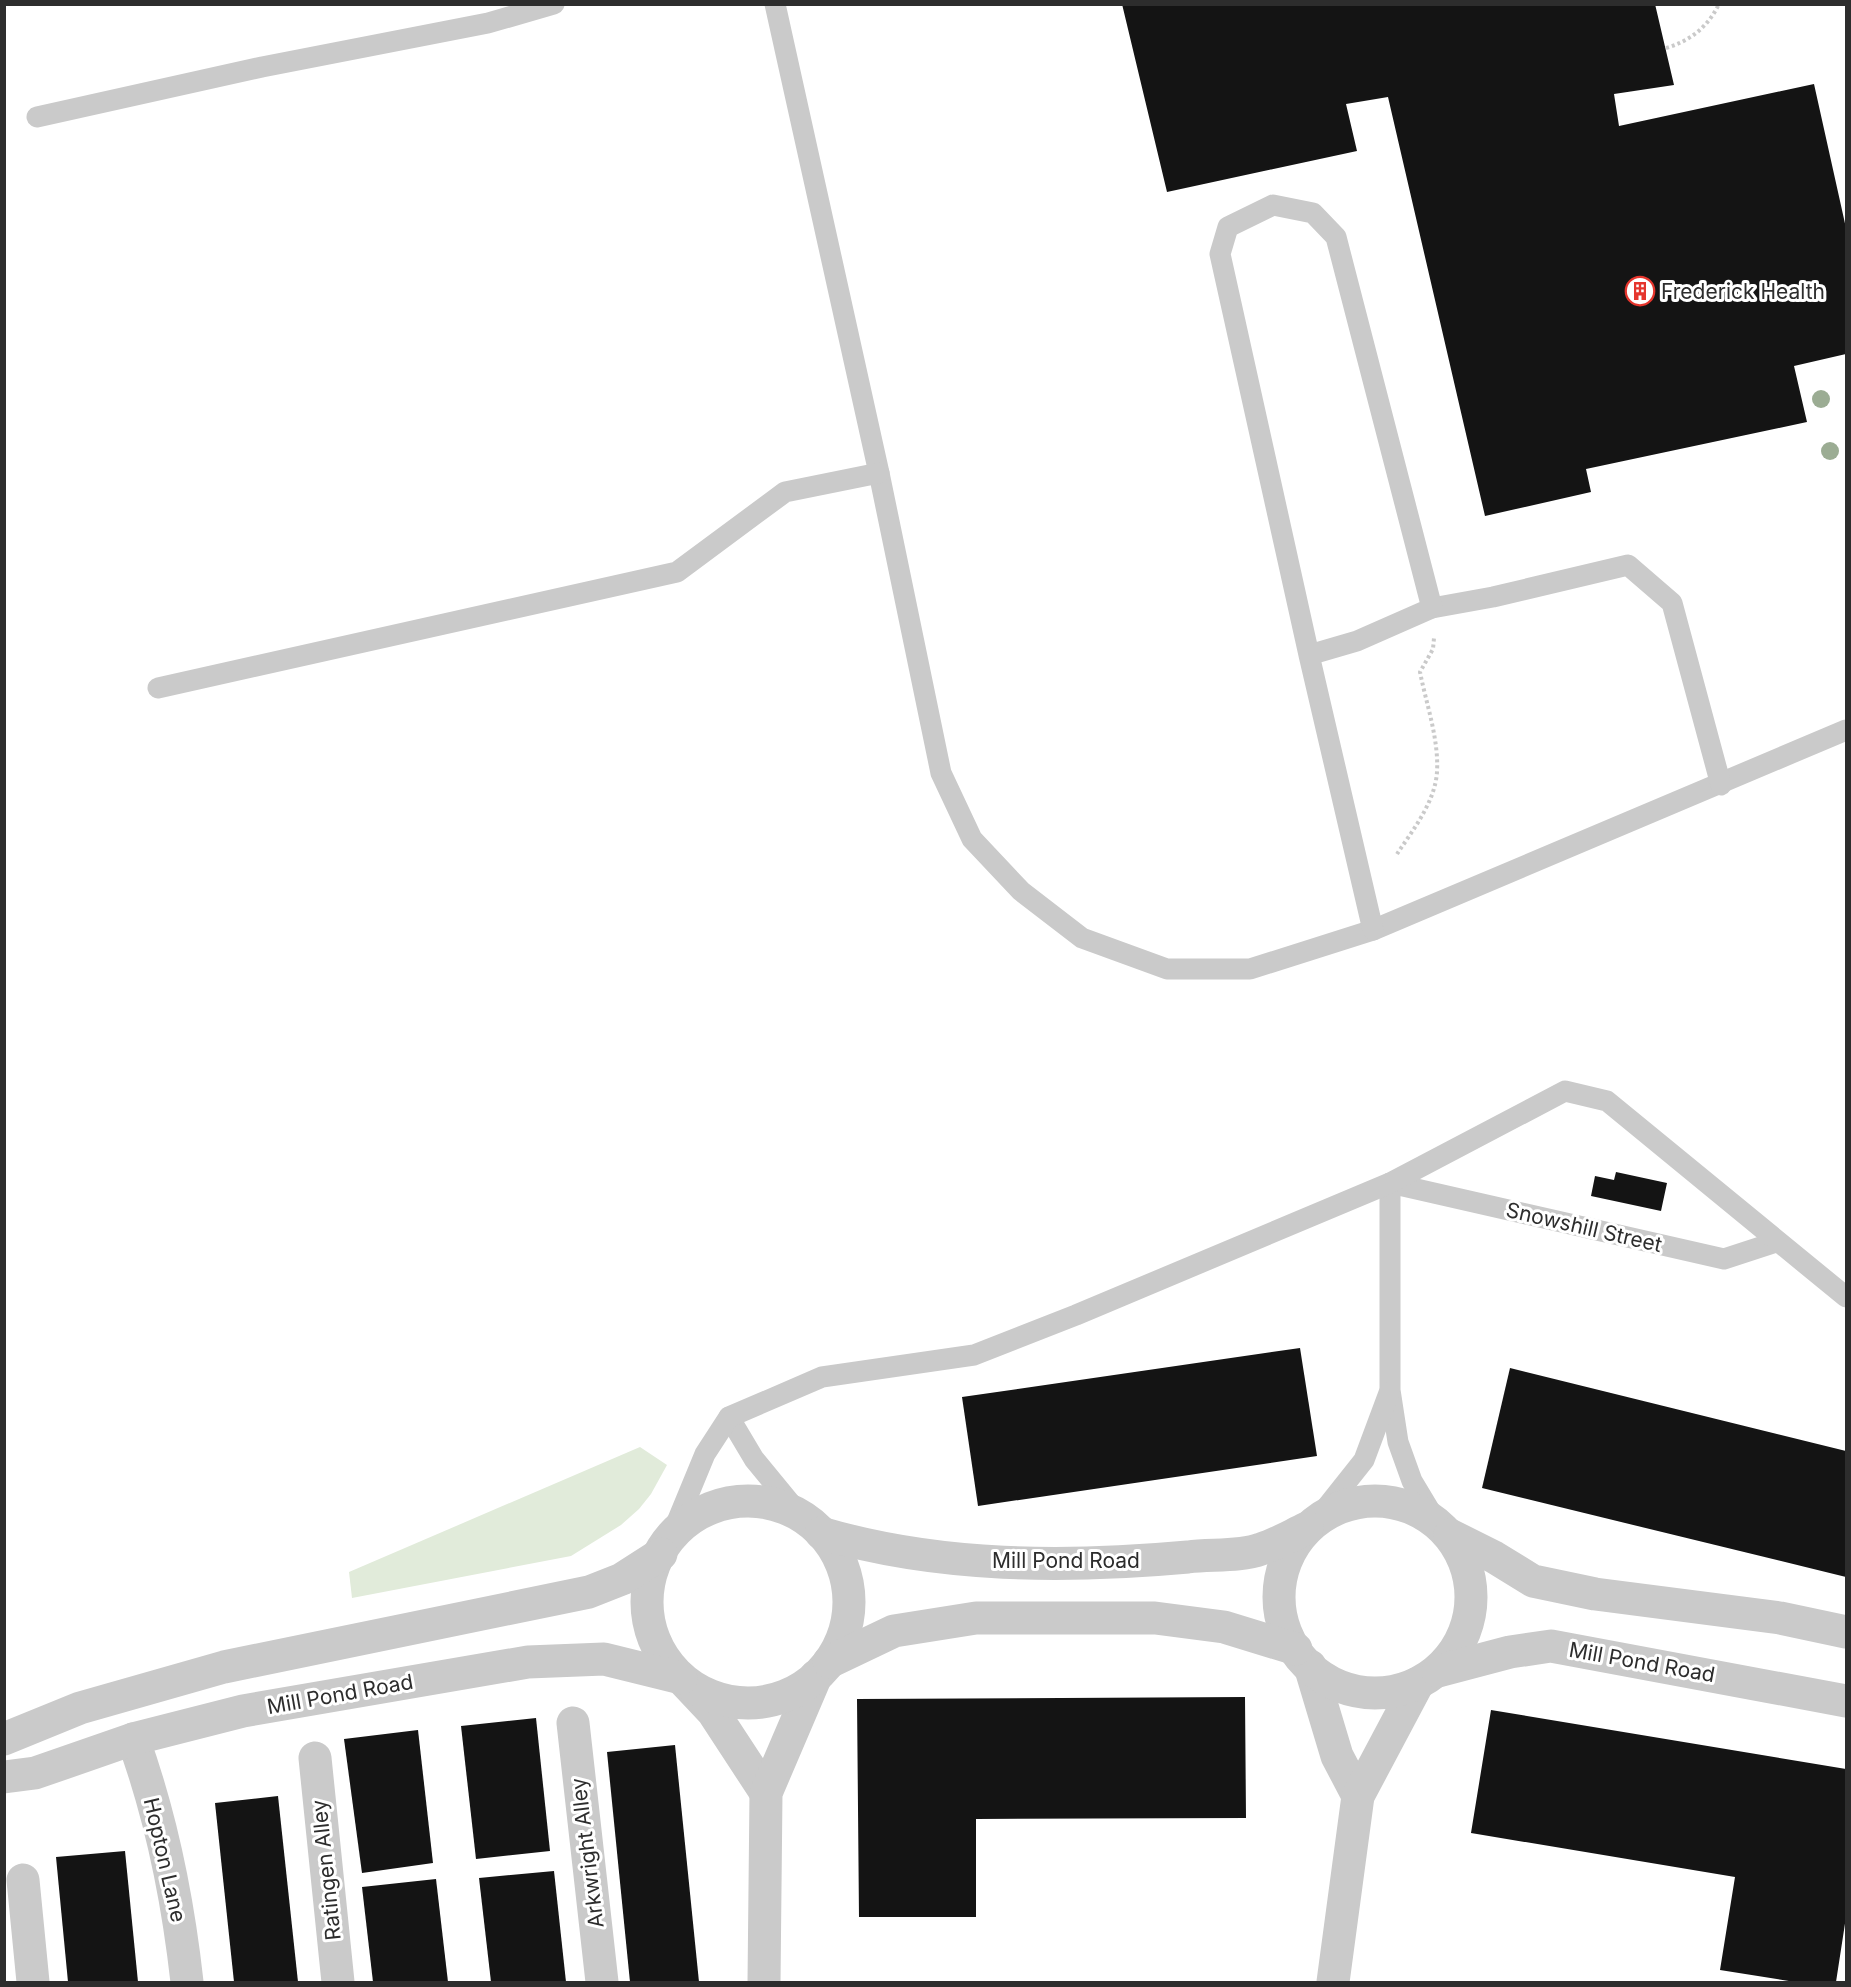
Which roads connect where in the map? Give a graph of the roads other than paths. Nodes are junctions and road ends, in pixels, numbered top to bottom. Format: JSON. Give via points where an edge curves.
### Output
{"nodes":[{"id":1,"x":554,"y":4,"type":"edge"},
{"id":2,"x":775,"y":4,"type":"edge"},
{"id":3,"x":37,"y":117,"type":"dead end"},
{"id":4,"x":879,"y":473,"type":"junction"},
{"id":5,"x":1432,"y":608,"type":"junction"},
{"id":6,"x":1309,"y":654,"type":"junction"},
{"id":7,"x":158,"y":688,"type":"dead end"},
{"id":8,"x":1846,"y":730,"type":"edge"},
{"id":9,"x":1721,"y":785,"type":"junction"},
{"id":10,"x":1373,"y":930,"type":"junction"},
{"id":11,"x":1390,"y":1183,"type":"junction"},
{"id":12,"x":1776,"y":1242,"type":"junction"},
{"id":13,"x":1846,"y":1297,"type":"edge"},
{"id":14,"x":1390,"y":1390,"type":"junction"},
{"id":15,"x":729,"y":1417,"type":"junction"},
{"id":16,"x":811,"y":1524,"type":"junction"},
{"id":17,"x":1311,"y":1526,"type":"junction"},
{"id":18,"x":1443,"y":1528,"type":"junction"},
{"id":19,"x":667,"y":1544,"type":"junction"},
{"id":20,"x":1846,"y":1632,"type":"edge"},
{"id":21,"x":1303,"y":1658,"type":"junction"},
{"id":22,"x":823,"y":1669,"type":"junction"},
{"id":23,"x":1428,"y":1677,"type":"junction"},
{"id":24,"x":681,"y":1678,"type":"junction"},
{"id":25,"x":1846,"y":1701,"type":"edge"},
{"id":26,"x":573,"y":1724,"type":"dead end"},
{"id":27,"x":4,"y":1739,"type":"edge"},
{"id":28,"x":133,"y":1739,"type":"junction"},
{"id":29,"x":315,"y":1758,"type":"dead end"},
{"id":30,"x":4,"y":1777,"type":"edge"},
{"id":31,"x":766,"y":1793,"type":"junction"},
{"id":32,"x":1358,"y":1796,"type":"junction"},
{"id":33,"x":23,"y":1880,"type":"dead end"},
{"id":34,"x":33,"y":1983,"type":"edge"},
{"id":35,"x":187,"y":1983,"type":"edge"},
{"id":36,"x":338,"y":1983,"type":"edge"},
{"id":37,"x":602,"y":1983,"type":"edge"},
{"id":38,"x":764,"y":1983,"type":"edge"},
{"id":39,"x":1333,"y":1983,"type":"edge"}],
"edges":[{"from":1,"to":3,"type":"lane","via":[[488,23]]},
{"from":2,"to":4,"type":"lane"},
{"from":4,"to":7,"type":"lane","via":[[785,492],[677,572]]},
{"from":4,"to":10,"type":"lane","via":[[941,773],[972,839],[1021,891],[1082,938],[1167,969],[1250,969]]},
{"from":5,"to":6,"type":"lane","via":[[1357,641]]},
{"from":5,"to":6,"type":"lane","via":[[1336,237],[1313,213],[1273,205],[1228,227],[1221,254]]},
{"from":5,"to":9,"type":"lane","via":[[1628,565],[1672,603]]},
{"from":6,"to":10,"type":"lane"},
{"from":8,"to":9,"type":"lane"},
{"from":9,"to":10,"type":"lane"},
{"from":11,"to":12,"type":"lane","name":"Snowshill Street","via":[[1724,1259]]},
{"from":11,"to":12,"type":"lane","via":[[1564,1091],[1607,1101]]},
{"from":11,"to":14,"type":"lane"},
{"from":11,"to":15,"type":"lane","via":[[974,1355],[822,1377]]},
{"from":12,"to":13,"type":"lane"},
{"from":14,"to":17,"type":"lane","via":[[1364,1460]]},
{"from":14,"to":18,"type":"lane","via":[[1398,1442],[1412,1481]]},
{"from":15,"to":16,"type":"lane","via":[[754,1459]]},
{"from":15,"to":19,"type":"lane","via":[[705,1454]]},
{"from":16,"to":17,"type":"street","name":"Mill Pond Road","via":[[868,1547],[928,1557],[1010,1562],[1130,1561],[1259,1550]]},
{"from":16,"to":19,"type":"street","name":"Mill Pond Road","via":[[774,1504],[746,1501],[718,1505],[693,1516]]},
{"from":16,"to":22,"type":"street","name":"Mill Pond Road","via":[[838,1556],[847,1582],[849,1610],[842,1638]]},
{"from":17,"to":18,"type":"street","name":"Mill Pond Road","via":[[1348,1504],[1375,1500],[1402,1504]]},
{"from":17,"to":21,"type":"street","name":"Mill Pond Road","via":[[1287,1556],[1280,1583],[1280,1611],[1287,1637]]},
{"from":18,"to":20,"type":"street","name":"Mill Pond Road","via":[[1533,1581],[1595,1594],[1780,1618]]},
{"from":18,"to":23,"type":"street","via":[[1465,1561],[1472,1591],[1469,1620],[1458,1648]]},
{"from":19,"to":24,"type":"street","name":"Mill Pond Road","via":[[650,1572],[647,1616],[652,1637]]},
{"from":19,"to":27,"type":"street","name":"Mill Pond Road","via":[[622,1579],[589,1592],[224,1667],[80,1708]]},
{"from":21,"to":22,"type":"street","name":"Mill Pond Road","via":[[1224,1627],[1155,1618],[976,1618],[894,1631]]},
{"from":21,"to":23,"type":"street","name":"Mill Pond Road","via":[[1326,1679],[1353,1691],[1383,1693]]},
{"from":21,"to":32,"type":"street","via":[[1337,1756]]},
{"from":22,"to":24,"type":"street","name":"Mill Pond Road","via":[[786,1696],[759,1703],[730,1702],[704,1693]]},
{"from":22,"to":31,"type":"street"},
{"from":23,"to":25,"type":"street","name":"Mill Pond Road","via":[[1510,1652],[1551,1646]]},
{"from":23,"to":32,"type":"street"},
{"from":24,"to":28,"type":"street","name":"Mill Pond Road","via":[[604,1659],[528,1662],[243,1711]]},
{"from":24,"to":31,"type":"street","via":[[713,1712]]},
{"from":26,"to":37,"type":"street","name":"Arkwright Alley"},
{"from":28,"to":30,"type":"street","name":"Mill Pond Road","via":[[35,1773]]},
{"from":28,"to":35,"type":"street","name":"Hopton Lane","via":[[146,1774],[180,1920]]},
{"from":29,"to":36,"type":"street","name":"Ratingen Alley"},
{"from":31,"to":38,"type":"street"},
{"from":32,"to":39,"type":"street"},
{"from":33,"to":34,"type":"street"}]}
